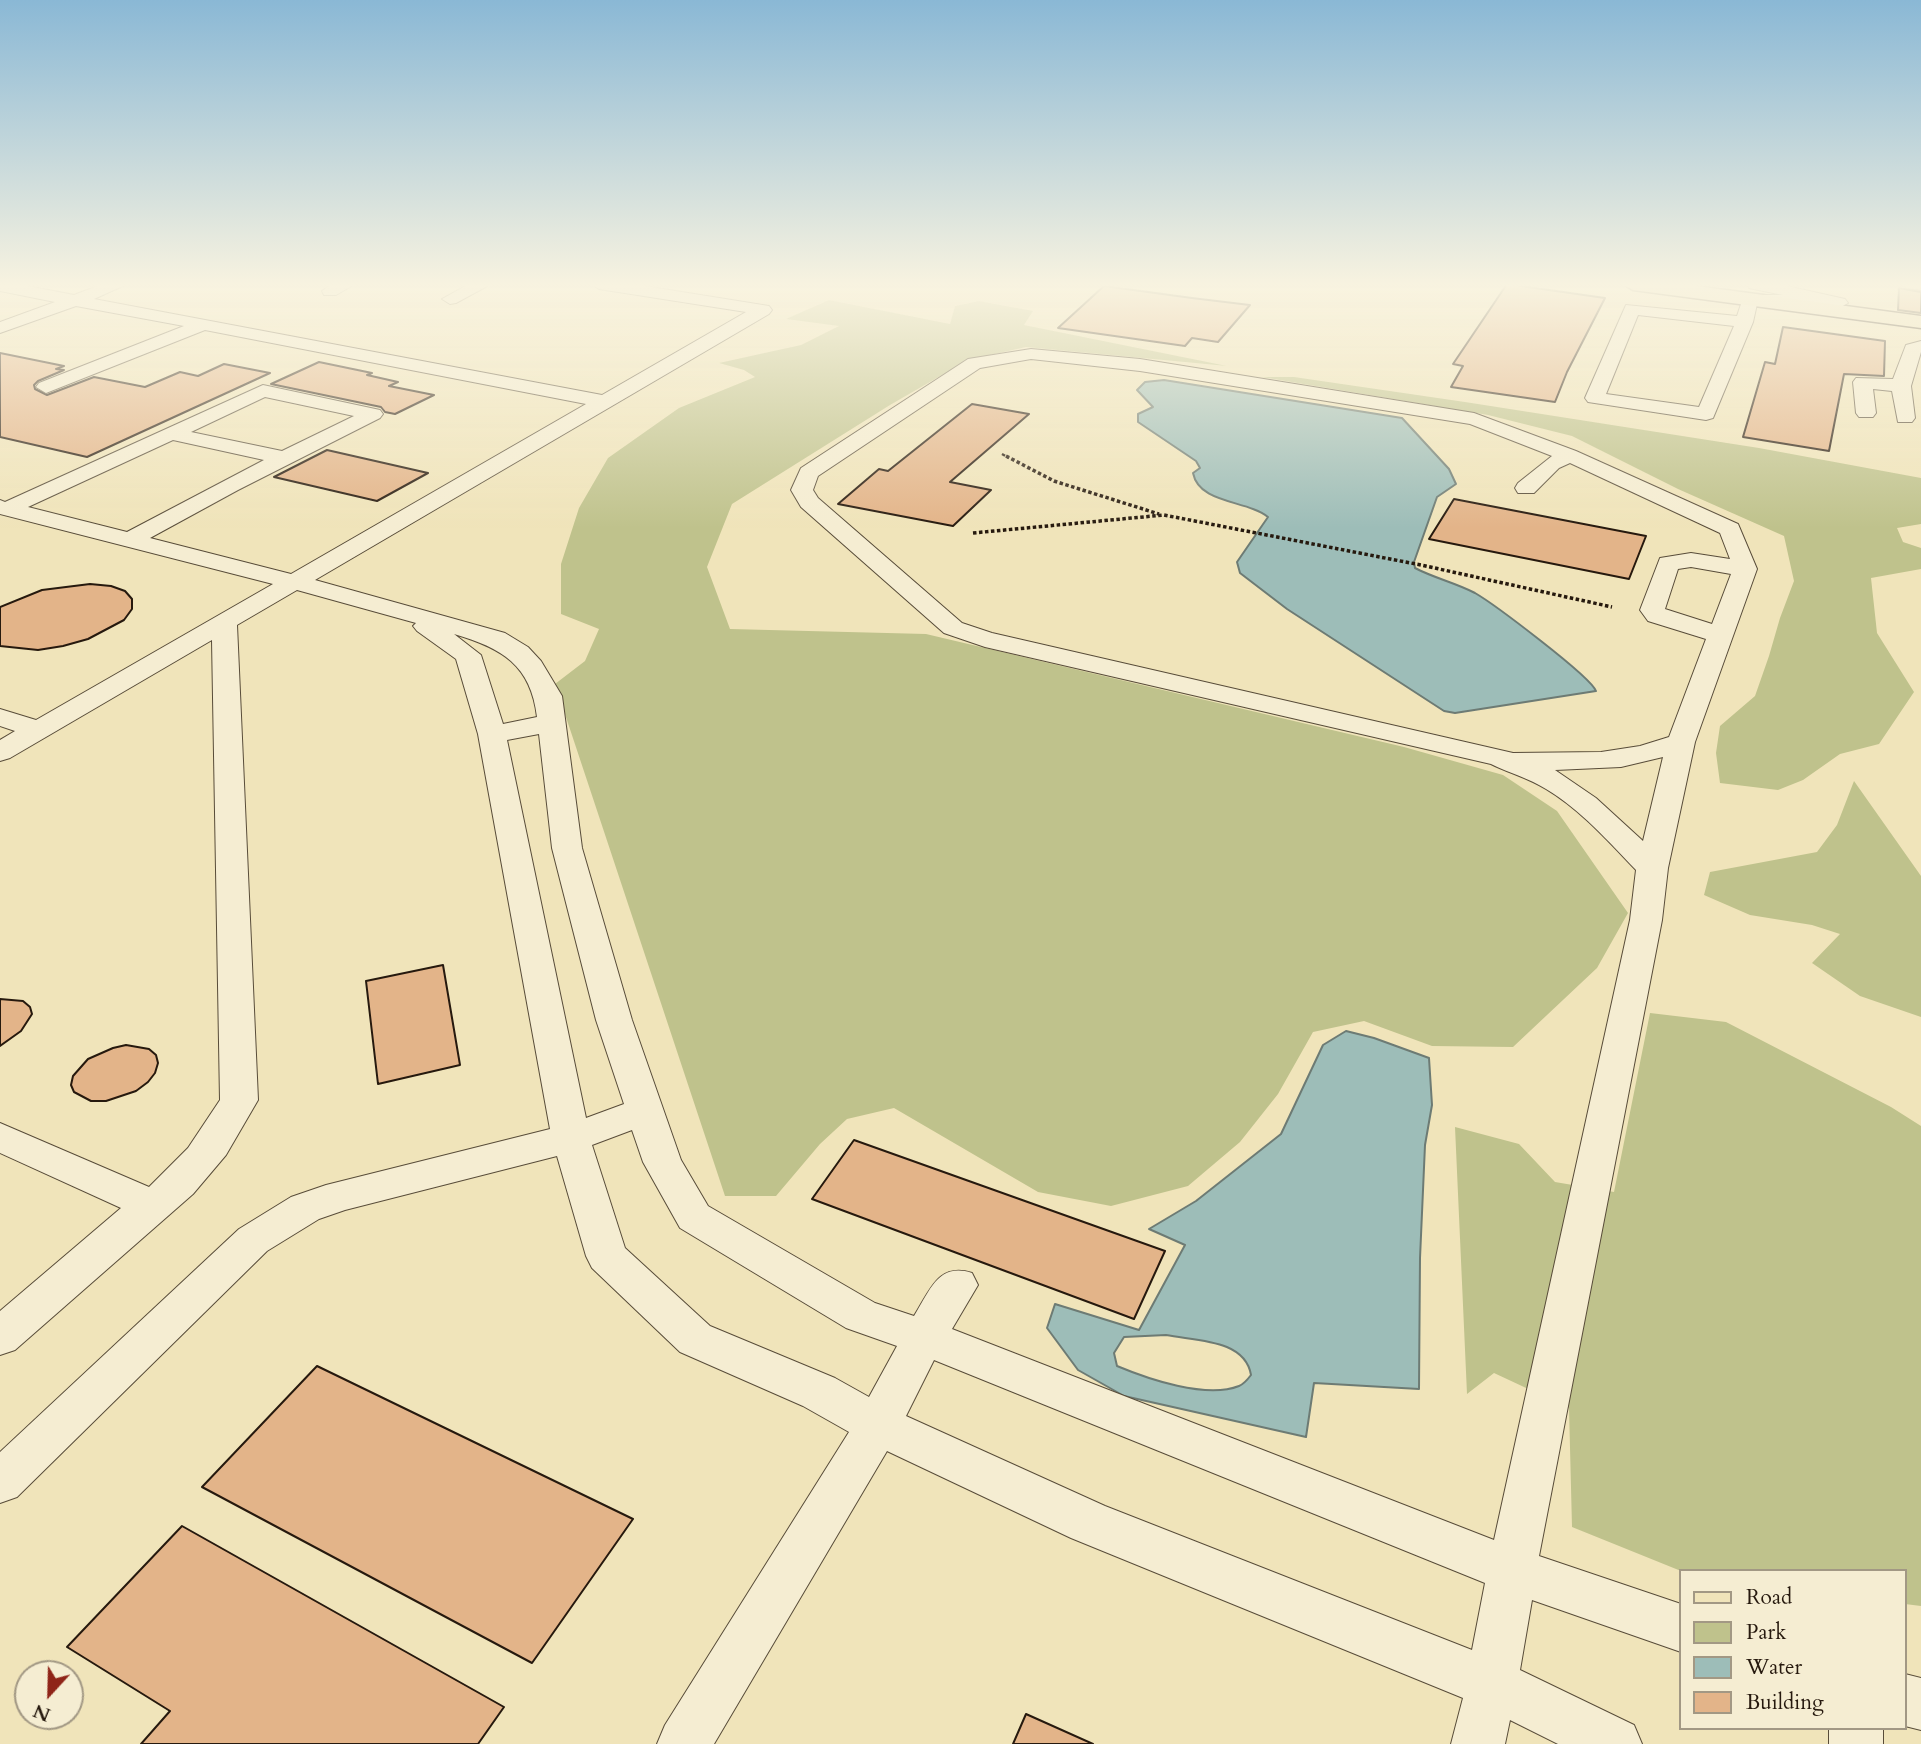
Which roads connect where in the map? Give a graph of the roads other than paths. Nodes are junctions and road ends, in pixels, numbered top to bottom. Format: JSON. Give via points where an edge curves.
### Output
{"nodes":[{"id":1,"x":101,"y":365,"type":"edge"},
{"id":2,"x":414,"y":365,"type":"edge"},
{"id":3,"x":668,"y":365,"type":"edge"},
{"id":4,"x":971,"y":365,"type":"edge"},
{"id":5,"x":1142,"y":365,"type":"edge"},
{"id":6,"x":1609,"y":365,"type":"edge"},
{"id":7,"x":1726,"y":365,"type":"edge"},
{"id":8,"x":1907,"y":365,"type":"edge"},
{"id":9,"x":1901,"y":386,"type":"junction"},
{"id":10,"x":46,"y":387,"type":"dead end"},
{"id":11,"x":606,"y":402,"type":"junction"},
{"id":12,"x":1866,"y":413,"type":"dead end"},
{"id":13,"x":1905,"y":418,"type":"dead end"},
{"id":14,"x":170,"y":433,"type":"junction"},
{"id":15,"x":1569,"y":455,"type":"junction"},
{"id":16,"x":285,"y":458,"type":"junction"},
{"id":17,"x":1527,"y":488,"type":"dead end"},
{"id":18,"x":4,"y":508,"type":"edge"},
{"id":19,"x":132,"y":539,"type":"junction"},
{"id":20,"x":1745,"y":569,"type":"junction"},
{"id":21,"x":296,"y":582,"type":"junction"},
{"id":22,"x":347,"y":595,"type":"junction"},
{"id":23,"x":224,"y":623,"type":"junction"},
{"id":24,"x":1721,"y":635,"type":"junction"},
{"id":25,"x":0,"y":717,"type":"edge"},
{"id":26,"x":551,"y":723,"type":"junction"},
{"id":27,"x":39,"y":730,"type":"junction"},
{"id":28,"x":492,"y":734,"type":"junction"},
{"id":29,"x":1681,"y":743,"type":"junction"},
{"id":30,"x":0,"y":752,"type":"edge"},
{"id":31,"x":1500,"y":758,"type":"junction"},
{"id":32,"x":1652,"y":868,"type":"junction"},
{"id":33,"x":645,"y":1111,"type":"junction"},
{"id":34,"x":0,"y":1137,"type":"edge"},
{"id":35,"x":571,"y":1138,"type":"junction"},
{"id":36,"x":152,"y":1205,"type":"junction"},
{"id":37,"x":957,"y":1285,"type":"dead end"},
{"id":38,"x":0,"y":1337,"type":"edge"},
{"id":39,"x":924,"y":1338,"type":"junction"},
{"id":40,"x":878,"y":1424,"type":"junction"},
{"id":41,"x":0,"y":1482,"type":"edge"},
{"id":42,"x":1512,"y":1570,"type":"junction"},
{"id":43,"x":1680,"y":1628,"type":"edge"},
{"id":44,"x":1492,"y":1684,"type":"junction"},
{"id":45,"x":684,"y":1744,"type":"edge"},
{"id":46,"x":1478,"y":1744,"type":"edge"},
{"id":47,"x":1615,"y":1744,"type":"edge"}],
"edges":[{"from":1,"to":10,"type":"lane"},
{"from":2,"to":11,"type":"lane"},
{"from":3,"to":11,"type":"lane"},
{"from":4,"to":31,"type":"lane","via":[[809,473],[802,490],[809,502],[953,628]]},
{"from":5,"to":15,"type":"lane","via":[[1474,419]]},
{"from":6,"to":7,"type":"lane","via":[[1595,398],[1706,414]]},
{"from":8,"to":9,"type":"lane"},
{"from":9,"to":12,"type":"lane","via":[[1863,382]]},
{"from":9,"to":13,"type":"lane"},
{"from":11,"to":21,"type":"lane"},
{"from":14,"to":16,"type":"lane"},
{"from":14,"to":16,"type":"lane","via":[[263,391],[373,414]]},
{"from":14,"to":18,"type":"lane"},
{"from":15,"to":17,"type":"lane"},
{"from":15,"to":20,"type":"lane","via":[[1730,529]]},
{"from":16,"to":19,"type":"lane"},
{"from":18,"to":19,"type":"lane"},
{"from":19,"to":21,"type":"lane"},
{"from":20,"to":24,"type":"lane"},
{"from":20,"to":24,"type":"lane","via":[[1691,560],[1668,562],[1652,610],[1657,616]]},
{"from":21,"to":22,"type":"lane"},
{"from":21,"to":23,"type":"lane"},
{"from":22,"to":26,"type":"lane","via":[[495,638],[520,653],[548,696]]},
{"from":22,"to":28,"type":"lane","via":[[423,623],[468,655]]},
{"from":23,"to":27,"type":"lane"},
{"from":23,"to":36,"type":"lane","via":[[239,1100],[220,1138],[169,1194]]},
{"from":24,"to":29,"type":"lane"},
{"from":25,"to":27,"type":"lane"},
{"from":26,"to":28,"type":"lane"},
{"from":26,"to":33,"type":"lane","via":[[567,848],[614,1020]]},
{"from":27,"to":30,"type":"lane"},
{"from":28,"to":35,"type":"lane"},
{"from":29,"to":31,"type":"lane","via":[[1601,761]]},
{"from":29,"to":32,"type":"lane"},
{"from":31,"to":32,"type":"lane","via":[[1542,775],[1566,791],[1600,816]]},
{"from":32,"to":42,"type":"lane","via":[[1646,920]]},
{"from":33,"to":35,"type":"lane"},
{"from":33,"to":39,"type":"lane","via":[[662,1162],[694,1217],[861,1316]]},
{"from":34,"to":36,"type":"lane"},
{"from":35,"to":40,"type":"lane","via":[[607,1256],[695,1339],[819,1392]]},
{"from":35,"to":41,"type":"lane","via":[[305,1208],[253,1240]]},
{"from":36,"to":38,"type":"lane"},
{"from":37,"to":39,"type":"lane"},
{"from":39,"to":40,"type":"lane"},
{"from":39,"to":42,"type":"lane"},
{"from":40,"to":44,"type":"lane","via":[[1088,1522]]},
{"from":40,"to":45,"type":"lane"},
{"from":42,"to":43,"type":"lane"},
{"from":42,"to":44,"type":"lane"},
{"from":44,"to":46,"type":"lane"},
{"from":44,"to":47,"type":"lane"}]}
